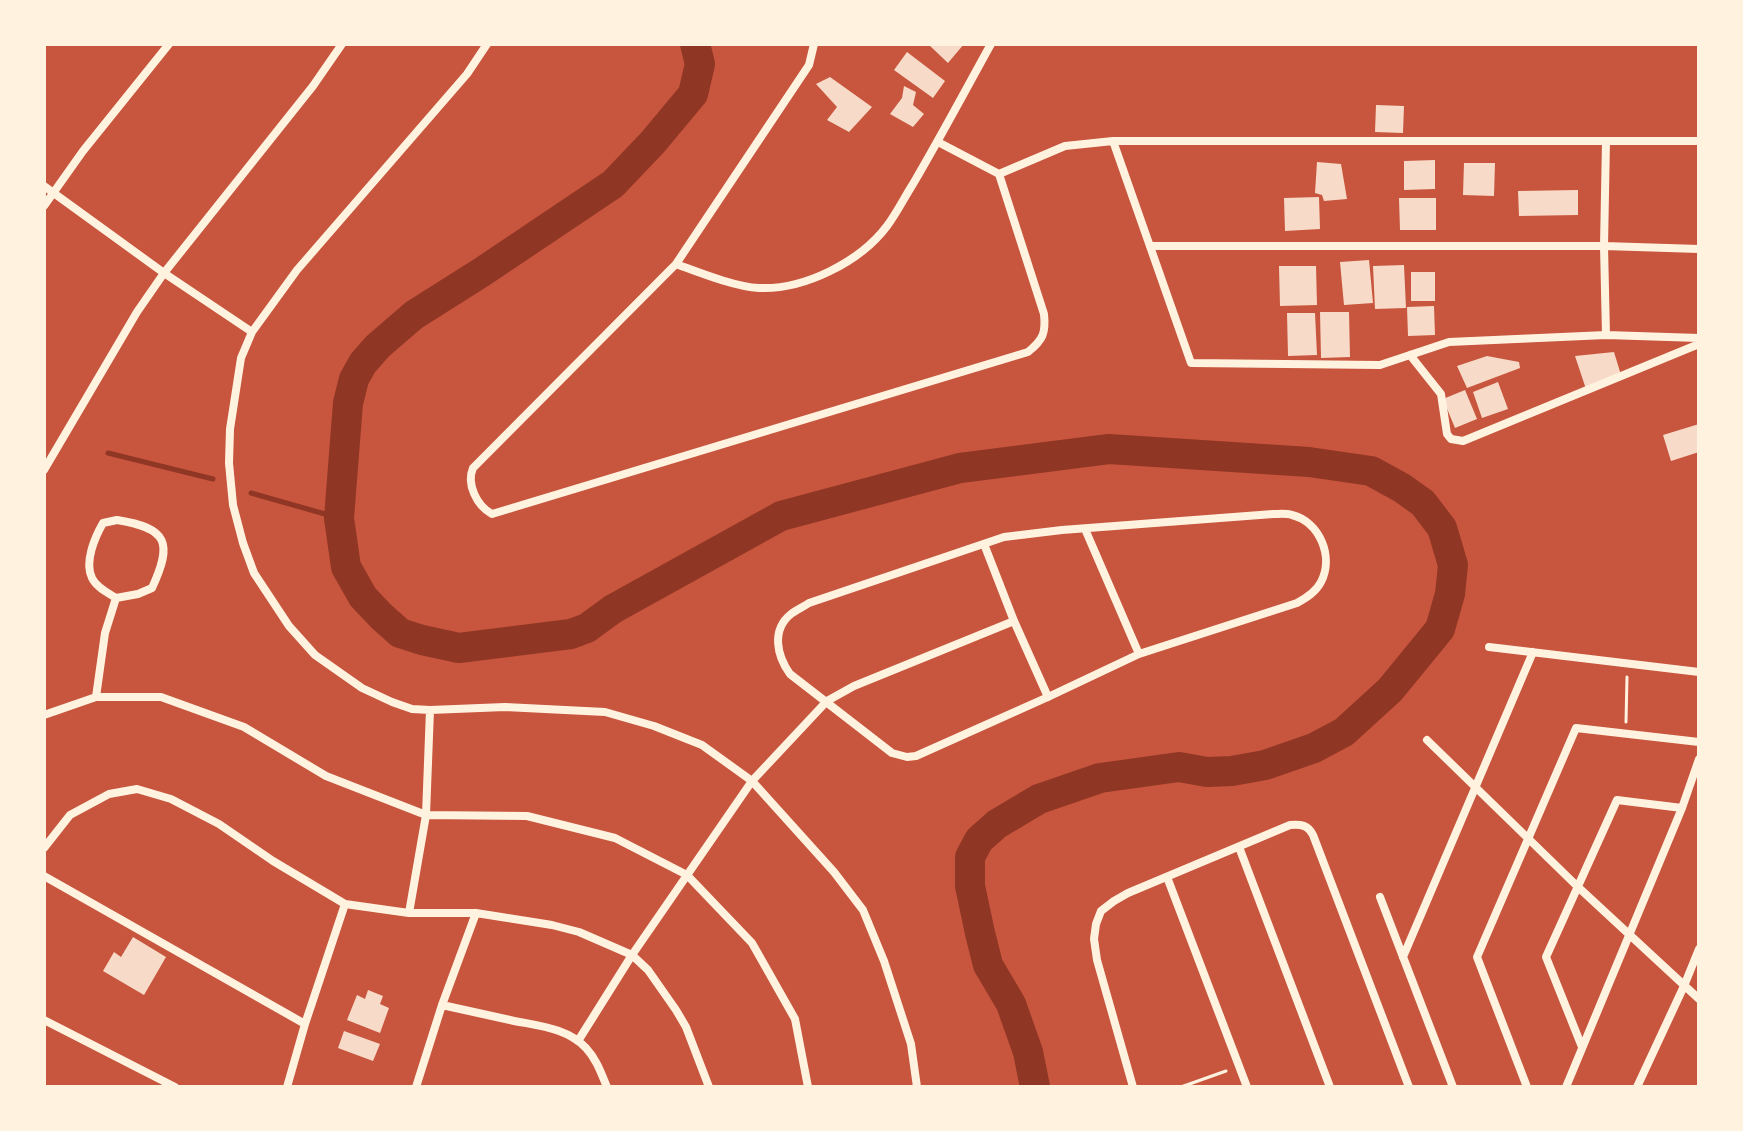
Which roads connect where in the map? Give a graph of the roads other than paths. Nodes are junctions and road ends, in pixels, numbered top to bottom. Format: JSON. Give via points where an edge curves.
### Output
{"nodes":[{"id":1,"x":169,"y":44,"type":"edge"},
{"id":2,"x":342,"y":44,"type":"edge"},
{"id":3,"x":487,"y":44,"type":"edge"},
{"id":4,"x":814,"y":44,"type":"edge"},
{"id":5,"x":991,"y":44,"type":"edge"},
{"id":6,"x":1113,"y":141,"type":"junction"},
{"id":7,"x":1606,"y":141,"type":"junction"},
{"id":8,"x":1699,"y":141,"type":"edge"},
{"id":9,"x":938,"y":142,"type":"junction"},
{"id":10,"x":999,"y":174,"type":"junction"},
{"id":11,"x":44,"y":186,"type":"edge"},
{"id":12,"x":53,"y":193,"type":"junction"},
{"id":13,"x":44,"y":206,"type":"edge"},
{"id":14,"x":1150,"y":246,"type":"junction"},
{"id":15,"x":1604,"y":246,"type":"junction"},
{"id":16,"x":1699,"y":249,"type":"edge"},
{"id":17,"x":676,"y":264,"type":"junction"},
{"id":18,"x":164,"y":273,"type":"junction"},
{"id":19,"x":252,"y":332,"type":"junction"},
{"id":20,"x":1606,"y":335,"type":"junction"},
{"id":21,"x":1699,"y":341,"type":"edge"},
{"id":22,"x":1410,"y":355,"type":"junction"},
{"id":23,"x":44,"y":470,"type":"edge"},
{"id":24,"x":1085,"y":529,"type":"junction"},
{"id":25,"x":984,"y":544,"type":"junction"},
{"id":26,"x":116,"y":598,"type":"junction"},
{"id":27,"x":1014,"y":621,"type":"junction"},
{"id":28,"x":1489,"y":647,"type":"dead end"},
{"id":29,"x":1533,"y":652,"type":"junction"},
{"id":30,"x":1139,"y":654,"type":"junction"},
{"id":31,"x":1699,"y":672,"type":"edge"},
{"id":32,"x":96,"y":697,"type":"junction"},
{"id":33,"x":1048,"y":697,"type":"junction"},
{"id":34,"x":827,"y":701,"type":"junction"},
{"id":35,"x":430,"y":710,"type":"junction"},
{"id":36,"x":44,"y":715,"type":"edge"},
{"id":37,"x":1427,"y":740,"type":"dead end"},
{"id":38,"x":1699,"y":742,"type":"edge"},
{"id":39,"x":1699,"y":759,"type":"edge"},
{"id":40,"x":752,"y":781,"type":"junction"},
{"id":41,"x":1476,"y":787,"type":"junction"},
{"id":42,"x":1682,"y":808,"type":"junction"},
{"id":43,"x":426,"y":815,"type":"junction"},
{"id":44,"x":1528,"y":838,"type":"junction"},
{"id":45,"x":1239,"y":847,"type":"junction"},
{"id":46,"x":44,"y":848,"type":"edge"},
{"id":47,"x":687,"y":875,"type":"junction"},
{"id":48,"x":44,"y":876,"type":"edge"},
{"id":49,"x":1167,"y":877,"type":"junction"},
{"id":50,"x":1578,"y":887,"type":"junction"},
{"id":51,"x":1380,"y":897,"type":"dead end"},
{"id":52,"x":345,"y":904,"type":"junction"},
{"id":53,"x":409,"y":913,"type":"junction"},
{"id":54,"x":476,"y":913,"type":"junction"},
{"id":55,"x":1630,"y":935,"type":"junction"},
{"id":56,"x":1699,"y":949,"type":"edge"},
{"id":57,"x":632,"y":955,"type":"junction"},
{"id":58,"x":1403,"y":957,"type":"junction"},
{"id":59,"x":1684,"y":986,"type":"junction"},
{"id":60,"x":1699,"y":999,"type":"edge"},
{"id":61,"x":442,"y":1005,"type":"junction"},
{"id":62,"x":44,"y":1020,"type":"edge"},
{"id":63,"x":305,"y":1024,"type":"junction"},
{"id":64,"x":578,"y":1041,"type":"junction"},
{"id":65,"x":1582,"y":1047,"type":"junction"},
{"id":66,"x":175,"y":1087,"type":"edge"},
{"id":67,"x":287,"y":1087,"type":"edge"},
{"id":68,"x":416,"y":1087,"type":"edge"},
{"id":69,"x":607,"y":1087,"type":"edge"},
{"id":70,"x":709,"y":1087,"type":"edge"},
{"id":71,"x":808,"y":1087,"type":"edge"},
{"id":72,"x":917,"y":1087,"type":"edge"},
{"id":73,"x":1133,"y":1087,"type":"edge"},
{"id":74,"x":1247,"y":1087,"type":"edge"},
{"id":75,"x":1330,"y":1087,"type":"edge"},
{"id":76,"x":1409,"y":1087,"type":"edge"},
{"id":77,"x":1453,"y":1087,"type":"edge"},
{"id":78,"x":1527,"y":1087,"type":"edge"},
{"id":79,"x":1566,"y":1087,"type":"edge"},
{"id":80,"x":1637,"y":1087,"type":"edge"}],
"edges":[{"from":1,"to":12,"type":"street"},
{"from":2,"to":18,"type":"street"},
{"from":3,"to":19,"type":"street","via":[[297,270]]},
{"from":4,"to":17,"type":"street","via":[[809,65]]},
{"from":5,"to":9,"type":"street"},
{"from":6,"to":7,"type":"street"},
{"from":6,"to":10,"type":"street","via":[[1065,146]]},
{"from":6,"to":14,"type":"street"},
{"from":7,"to":8,"type":"street"},
{"from":7,"to":15,"type":"street"},
{"from":9,"to":10,"type":"street"},
{"from":9,"to":17,"type":"street","via":[[887,227],[826,274],[793,285],[757,288]]},
{"from":10,"to":17,"type":"street","via":[[1044,314],[1046,328],[1028,352],[487,512],[471,487],[473,468]]},
{"from":11,"to":12,"type":"street"},
{"from":12,"to":13,"type":"street"},
{"from":12,"to":18,"type":"street"},
{"from":14,"to":15,"type":"street"},
{"from":14,"to":22,"type":"street","via":[[1191,363],[1380,365]]},
{"from":15,"to":16,"type":"street"},
{"from":15,"to":20,"type":"street"},
{"from":18,"to":19,"type":"street"},
{"from":18,"to":23,"type":"street"},
{"from":19,"to":35,"type":"street","via":[[241,358],[229,463],[233,505],[254,573],[289,626],[323,661],[373,693],[412,709]]},
{"from":20,"to":21,"type":"street"},
{"from":20,"to":22,"type":"street","via":[[1449,342]]},
{"from":21,"to":22,"type":"street","via":[[1463,441],[1447,434],[1441,394]]},
{"from":24,"to":25,"type":"street","via":[[1029,533]]},
{"from":24,"to":30,"type":"street"},
{"from":24,"to":30,"type":"street","via":[[1290,514],[1316,530],[1325,548],[1321,583],[1297,603]]},
{"from":25,"to":27,"type":"street"},
{"from":25,"to":34,"type":"street","via":[[809,603],[790,615],[778,638],[781,661]]},
{"from":26,"to":26,"type":"street","via":[[92,581],[89,569],[103,523],[117,520],[148,527],[161,536],[165,547],[152,588]]},
{"from":26,"to":32,"type":"street","via":[[100,655]]},
{"from":27,"to":33,"type":"street"},
{"from":27,"to":34,"type":"street"},
{"from":28,"to":29,"type":"street"},
{"from":29,"to":31,"type":"street"},
{"from":29,"to":41,"type":"street"},
{"from":30,"to":33,"type":"street"},
{"from":32,"to":36,"type":"street"},
{"from":32,"to":43,"type":"street","via":[[161,697],[244,727],[326,776]]},
{"from":33,"to":34,"type":"street","via":[[907,757],[892,753]]},
{"from":34,"to":40,"type":"street"},
{"from":35,"to":40,"type":"street","via":[[605,712],[702,745]]},
{"from":35,"to":43,"type":"street"},
{"from":37,"to":41,"type":"street"},
{"from":38,"to":44,"type":"street","via":[[1576,728]]},
{"from":39,"to":42,"type":"street"},
{"from":40,"to":47,"type":"street"},
{"from":40,"to":72,"type":"street","via":[[863,910],[911,1044]]},
{"from":41,"to":44,"type":"street"},
{"from":41,"to":58,"type":"street"},
{"from":42,"to":50,"type":"street","via":[[1617,800]]},
{"from":42,"to":55,"type":"street"},
{"from":43,"to":47,"type":"street","via":[[527,816],[615,838]]},
{"from":43,"to":53,"type":"street"},
{"from":44,"to":50,"type":"street"},
{"from":44,"to":78,"type":"street","via":[[1477,957]]},
{"from":45,"to":49,"type":"street"},
{"from":45,"to":75,"type":"street"},
{"from":45,"to":76,"type":"street","via":[[1290,825],[1310,829]]},
{"from":46,"to":52,"type":"street","via":[[70,815],[109,794],[137,789],[171,799],[219,824]]},
{"from":47,"to":57,"type":"street"},
{"from":47,"to":71,"type":"street","via":[[752,943],[788,1006]]},
{"from":48,"to":63,"type":"street"},
{"from":49,"to":73,"type":"street","via":[[1114,901],[1101,911],[1096,924],[1097,960]]},
{"from":49,"to":74,"type":"street"},
{"from":50,"to":55,"type":"street"},
{"from":50,"to":65,"type":"street","via":[[1546,957]]},
{"from":51,"to":58,"type":"street"},
{"from":52,"to":53,"type":"street"},
{"from":52,"to":63,"type":"street"},
{"from":53,"to":54,"type":"street"},
{"from":54,"to":57,"type":"street","via":[[579,932]]},
{"from":54,"to":61,"type":"street"},
{"from":55,"to":59,"type":"street"},
{"from":55,"to":65,"type":"street"},
{"from":56,"to":59,"type":"street"},
{"from":57,"to":64,"type":"street"},
{"from":57,"to":70,"type":"street","via":[[686,1027]]},
{"from":58,"to":77,"type":"street"},
{"from":59,"to":60,"type":"street"},
{"from":59,"to":80,"type":"street"},
{"from":61,"to":64,"type":"street","via":[[555,1029]]},
{"from":61,"to":68,"type":"street"},
{"from":62,"to":66,"type":"street"},
{"from":63,"to":67,"type":"street"},
{"from":64,"to":69,"type":"street","via":[[599,1066]]},
{"from":65,"to":79,"type":"street"}]}
